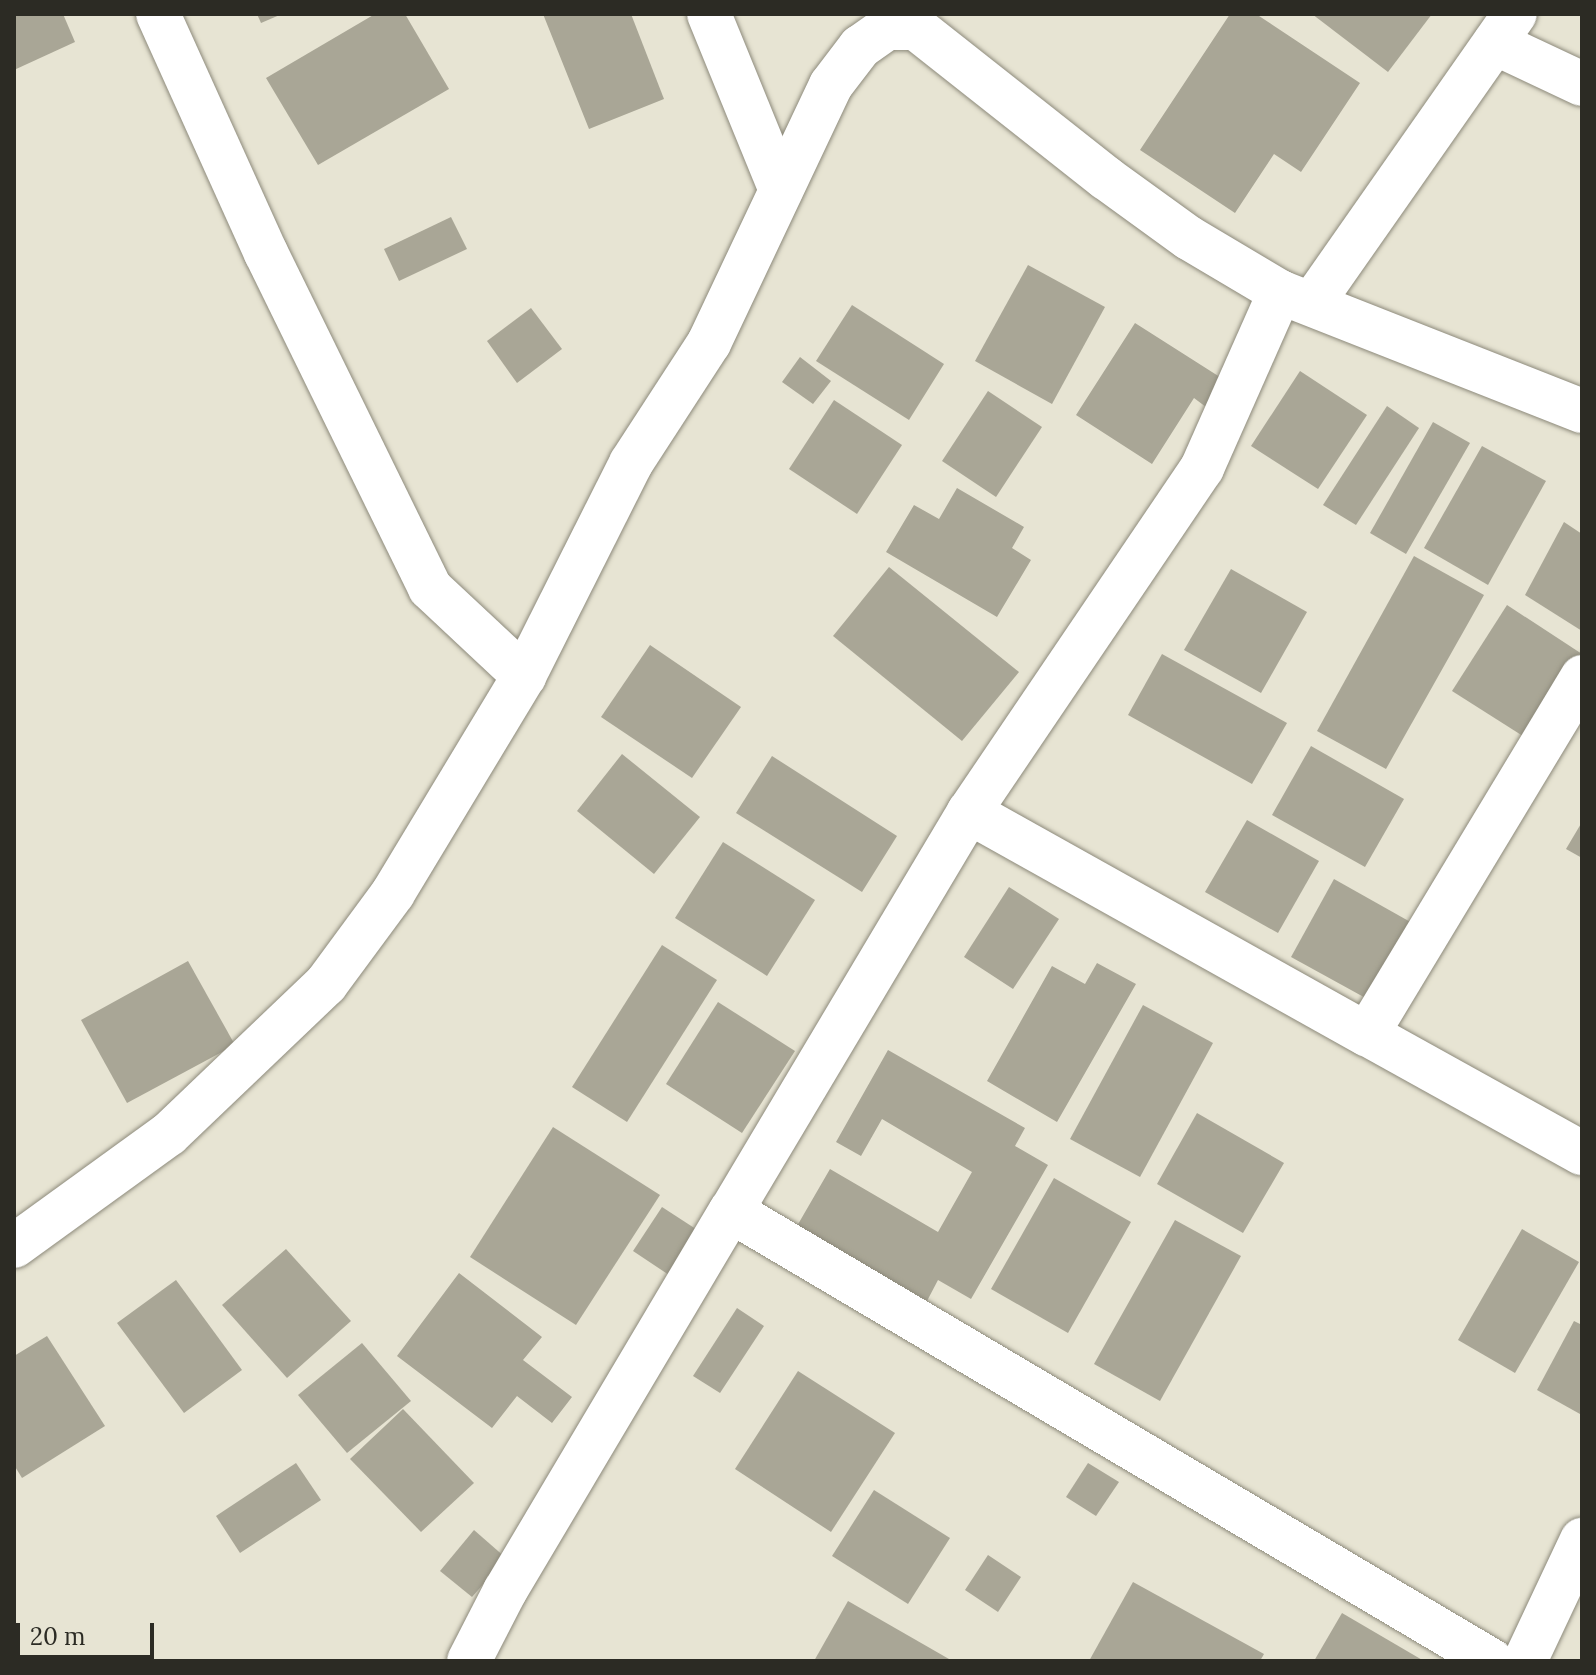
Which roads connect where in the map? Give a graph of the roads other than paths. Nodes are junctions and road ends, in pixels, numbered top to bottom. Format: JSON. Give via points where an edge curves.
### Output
{"nodes":[{"id":1,"x":158,"y":14,"type":"edge"},
{"id":2,"x":709,"y":14,"type":"edge"},
{"id":3,"x":1505,"y":28,"type":"edge"},
{"id":4,"x":1582,"y":84,"type":"edge"},
{"id":5,"x":781,"y":190,"type":"junction"},
{"id":6,"x":1296,"y":297,"type":"junction"},
{"id":7,"x":1582,"y":411,"type":"edge"},
{"id":8,"x":524,"y":676,"type":"junction"},
{"id":9,"x":1582,"y":677,"type":"edge"},
{"id":10,"x":969,"y":812,"type":"junction"},
{"id":11,"x":1367,"y":1034,"type":"junction"},
{"id":12,"x":1582,"y":1153,"type":"edge"},
{"id":13,"x":731,"y":1211,"type":"junction"},
{"id":14,"x":14,"y":1246,"type":"edge"},
{"id":15,"x":1582,"y":1540,"type":"edge"},
{"id":16,"x":469,"y":1661,"type":"edge"},
{"id":17,"x":1492,"y":1661,"type":"edge"},
{"id":18,"x":1525,"y":1661,"type":"edge"}],
"edges":[{"from":1,"to":8,"type":"street","via":[[266,253],[430,588]]},
{"from":2,"to":5,"type":"street"},
{"from":3,"to":4,"type":"street"},
{"from":3,"to":6,"type":"street"},
{"from":5,"to":6,"type":"street","via":[[831,85],[860,47],[887,28],[916,28],[1189,238]]},
{"from":5,"to":8,"type":"street","via":[[722,317],[631,463]]},
{"from":6,"to":7,"type":"street"},
{"from":6,"to":10,"type":"street","via":[[1202,468]]},
{"from":8,"to":14,"type":"street","via":[[393,893],[326,984],[169,1134]]},
{"from":9,"to":11,"type":"street"},
{"from":10,"to":11,"type":"street"},
{"from":10,"to":13,"type":"street"},
{"from":11,"to":12,"type":"street"},
{"from":13,"to":16,"type":"street","via":[[505,1591]]},
{"from":13,"to":17,"type":"street"},
{"from":15,"to":18,"type":"street"}]}
